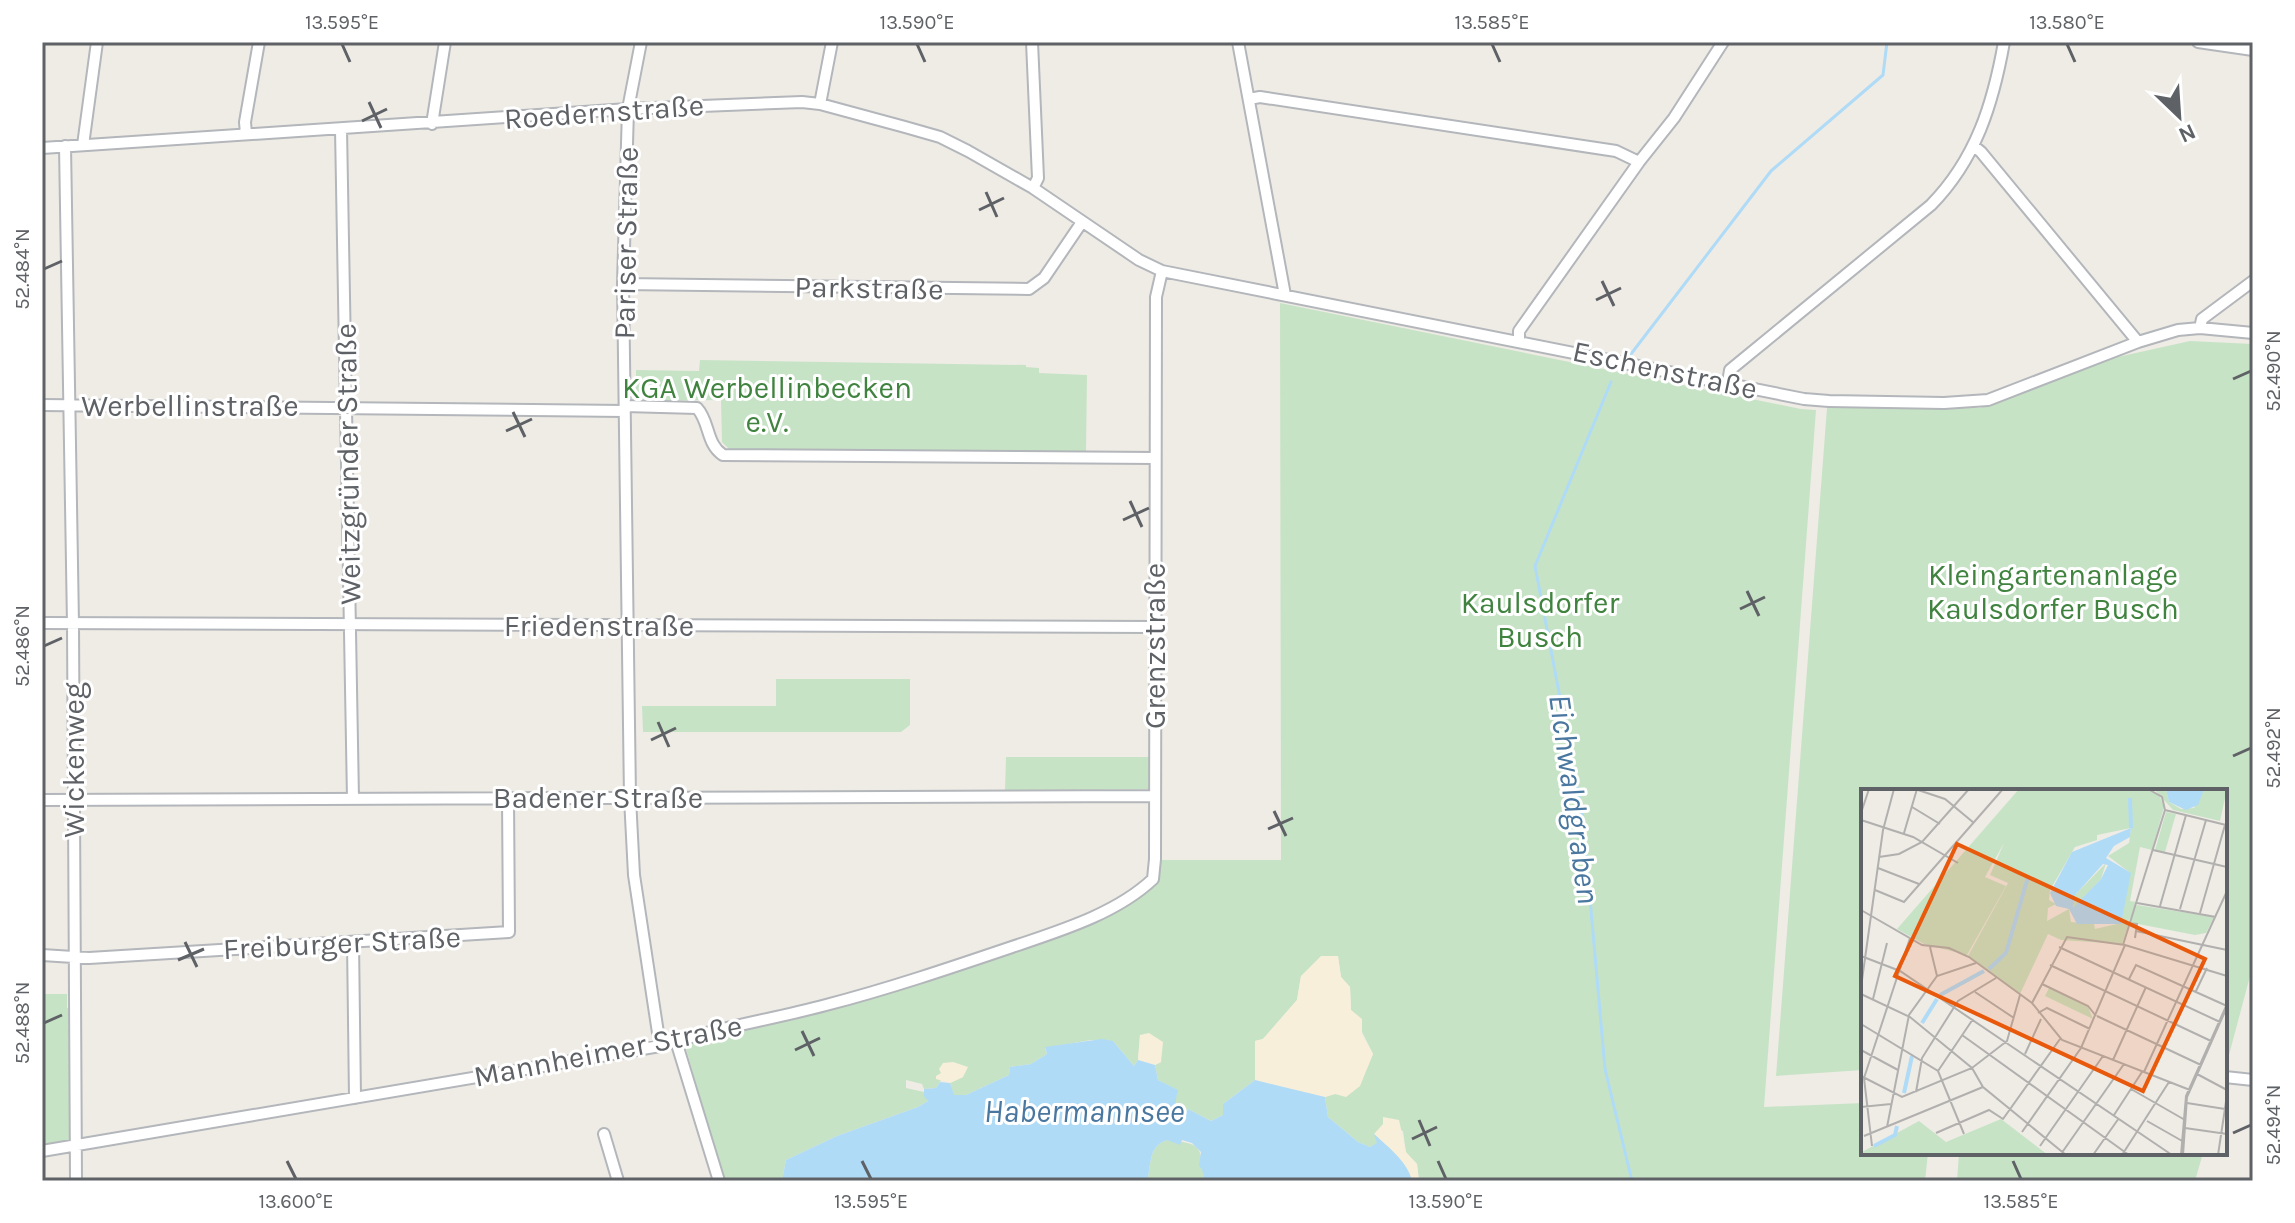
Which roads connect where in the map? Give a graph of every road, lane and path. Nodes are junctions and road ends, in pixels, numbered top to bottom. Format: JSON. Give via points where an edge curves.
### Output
{"nodes":[{"id":1,"x":97,"y":42,"type":"edge"},
{"id":2,"x":259,"y":42,"type":"edge"},
{"id":3,"x":445,"y":42,"type":"edge"},
{"id":4,"x":641,"y":42,"type":"edge"},
{"id":5,"x":832,"y":42,"type":"edge"},
{"id":6,"x":1032,"y":42,"type":"edge"},
{"id":7,"x":1238,"y":42,"type":"edge"},
{"id":8,"x":1723,"y":42,"type":"edge"},
{"id":9,"x":2004,"y":42,"type":"edge"},
{"id":10,"x":2198,"y":42,"type":"edge"},
{"id":11,"x":2253,"y":50,"type":"edge"},
{"id":12,"x":1249,"y":99,"type":"junction"},
{"id":13,"x":820,"y":104,"type":"junction"},
{"id":14,"x":628,"y":109,"type":"junction"},
{"id":15,"x":432,"y":124,"type":"junction"},
{"id":16,"x":341,"y":129,"type":"junction"},
{"id":17,"x":246,"y":134,"type":"junction"},
{"id":18,"x":83,"y":145,"type":"junction"},
{"id":19,"x":65,"y":146,"type":"junction"},
{"id":20,"x":1975,"y":147,"type":"junction"},
{"id":21,"x":42,"y":148,"type":"edge"},
{"id":22,"x":1639,"y":162,"type":"junction"},
{"id":23,"x":1033,"y":188,"type":"junction"},
{"id":24,"x":1082,"y":222,"type":"junction"},
{"id":25,"x":1129,"y":253,"type":"joint"},
{"id":26,"x":1162,"y":271,"type":"junction"},
{"id":27,"x":2253,"y":281,"type":"edge"},
{"id":28,"x":623,"y":284,"type":"junction"},
{"id":29,"x":1285,"y":295,"type":"junction"},
{"id":30,"x":2200,"y":328,"type":"junction"},
{"id":31,"x":2253,"y":333,"type":"edge"},
{"id":32,"x":1519,"y":341,"type":"junction"},
{"id":33,"x":2138,"y":342,"type":"junction"},
{"id":34,"x":1728,"y":383,"type":"junction"},
{"id":35,"x":42,"y":405,"type":"edge"},
{"id":36,"x":68,"y":405,"type":"junction"},
{"id":37,"x":347,"y":407,"type":"junction"},
{"id":38,"x":625,"y":409,"type":"junction"},
{"id":39,"x":1155,"y":458,"type":"junction"},
{"id":40,"x":42,"y":623,"type":"edge"},
{"id":41,"x":73,"y":624,"type":"junction"},
{"id":42,"x":351,"y":625,"type":"junction"},
{"id":43,"x":629,"y":626,"type":"junction"},
{"id":44,"x":1155,"y":627,"type":"junction"},
{"id":45,"x":1154,"y":796,"type":"junction"},
{"id":46,"x":508,"y":798,"type":"junction"},
{"id":47,"x":630,"y":798,"type":"junction"},
{"id":48,"x":353,"y":799,"type":"junction"},
{"id":49,"x":42,"y":800,"type":"edge"},
{"id":50,"x":75,"y":800,"type":"junction"},
{"id":51,"x":1153,"y":879,"type":"joint"},
{"id":52,"x":353,"y":942,"type":"junction"},
{"id":53,"x":42,"y":955,"type":"edge"},
{"id":54,"x":76,"y":957,"type":"junction"},
{"id":55,"x":676,"y":1041,"type":"junction"},
{"id":56,"x":660,"y":1046,"type":"junction"},
{"id":57,"x":2227,"y":1077,"type":"edge"},
{"id":58,"x":2253,"y":1080,"type":"edge"},
{"id":59,"x":355,"y":1098,"type":"junction"},
{"id":60,"x":604,"y":1134,"type":"dead end"},
{"id":61,"x":76,"y":1145,"type":"junction"},
{"id":62,"x":42,"y":1151,"type":"edge"},
{"id":63,"x":76,"y":1181,"type":"edge"},
{"id":64,"x":618,"y":1181,"type":"edge"},
{"id":65,"x":719,"y":1181,"type":"edge"}],
"edges":[{"from":1,"to":18,"type":"street"},
{"from":2,"to":17,"type":"street"},
{"from":3,"to":15,"type":"street"},
{"from":4,"to":14,"type":"street","name":"Pariser Straße"},
{"from":5,"to":13,"type":"street"},
{"from":6,"to":23,"type":"street","via":[[1038,178]]},
{"from":7,"to":12,"type":"street"},
{"from":8,"to":22,"type":"street"},
{"from":9,"to":20,"type":"street","via":[[1995,90]]},
{"from":10,"to":11,"type":"street"},
{"from":12,"to":22,"type":"street","via":[[1616,151]]},
{"from":12,"to":29,"type":"street"},
{"from":13,"to":14,"type":"street","name":"Roedernstraße"},
{"from":13,"to":23,"type":"street","name":"Roedernstraße","via":[[940,137]]},
{"from":14,"to":15,"type":"street","name":"Roedernstraße"},
{"from":14,"to":28,"type":"street","name":"Pariser Straße"},
{"from":15,"to":16,"type":"street","name":"Roedernstraße"},
{"from":16,"to":17,"type":"street","name":"Roedernstraße"},
{"from":16,"to":37,"type":"street","name":"Weitzgründer Straße"},
{"from":17,"to":18,"type":"street","name":"Roedernstraße"},
{"from":18,"to":19,"type":"street","name":"Roedernstraße"},
{"from":19,"to":21,"type":"street","name":"Roedernstraße"},
{"from":19,"to":36,"type":"street","name":"Wickenweg"},
{"from":20,"to":33,"type":"street"},
{"from":20,"to":34,"type":"street","via":[[1931,205],[1730,370]]},
{"from":22,"to":32,"type":"street","via":[[1519,331]]},
{"from":23,"to":24,"type":"street","name":"Roedernstraße"},
{"from":24,"to":25,"type":"street","name":"Roedernstraße"},
{"from":24,"to":28,"type":"street","name":"Parkstraße","via":[[1044,278],[1029,289]]},
{"from":25,"to":26,"type":"street","name":"Eschenstraße"},
{"from":26,"to":29,"type":"street","name":"Eschenstraße"},
{"from":26,"to":39,"type":"street","name":"Grenzstraße","via":[[1156,297]]},
{"from":27,"to":30,"type":"street","via":[[2202,319]]},
{"from":28,"to":38,"type":"street","name":"Pariser Straße"},
{"from":29,"to":32,"type":"street","name":"Eschenstraße"},
{"from":30,"to":31,"type":"street","name":"Eschenstraße"},
{"from":30,"to":33,"type":"street","name":"Eschenstraße"},
{"from":32,"to":34,"type":"street","name":"Eschenstraße"},
{"from":33,"to":34,"type":"street","name":"Eschenstraße","via":[[1988,400],[1968,402],[1816,400]]},
{"from":35,"to":36,"type":"street","name":"Werbellinstraße"},
{"from":36,"to":37,"type":"street","name":"Werbellinstraße"},
{"from":36,"to":41,"type":"street","name":"Wickenweg"},
{"from":37,"to":38,"type":"street","name":"Werbellinstraße"},
{"from":37,"to":42,"type":"street","name":"Weitzgründer Straße"},
{"from":38,"to":39,"type":"street","name":"Werbellinstraße","via":[[697,408],[723,455]]},
{"from":38,"to":43,"type":"street","name":"Pariser Straße"},
{"from":39,"to":44,"type":"street","name":"Grenzstraße"},
{"from":40,"to":41,"type":"street","name":"Friedenstraße"},
{"from":41,"to":42,"type":"street","name":"Friedenstraße"},
{"from":41,"to":50,"type":"street","name":"Wickenweg"},
{"from":42,"to":43,"type":"street","name":"Friedenstraße"},
{"from":42,"to":48,"type":"street","name":"Weitzgründer Straße"},
{"from":43,"to":44,"type":"street","name":"Friedenstraße"},
{"from":43,"to":47,"type":"street","name":"Pariser Straße"},
{"from":44,"to":45,"type":"street","name":"Grenzstraße"},
{"from":45,"to":47,"type":"street","name":"Badener Straße"},
{"from":45,"to":51,"type":"street","name":"Grenzstraße"},
{"from":46,"to":47,"type":"street","name":"Badener Straße"},
{"from":46,"to":48,"type":"street","name":"Badener Straße"},
{"from":46,"to":52,"type":"street","name":"Freiburger Straße","via":[[509,932]]},
{"from":47,"to":56,"type":"street","name":"Pariser Straße","via":[[634,875]]},
{"from":48,"to":50,"type":"street","name":"Badener Straße"},
{"from":49,"to":50,"type":"street","name":"Badener Straße"},
{"from":50,"to":54,"type":"street","name":"Wickenweg"},
{"from":51,"to":55,"type":"street","name":"Mannheimer Straße","via":[[1125,900],[1034,940],[826,1005]]},
{"from":52,"to":54,"type":"street","name":"Freiburger Straße"},
{"from":52,"to":59,"type":"street"},
{"from":53,"to":54,"type":"street","name":"Freiburger Straße"},
{"from":54,"to":61,"type":"street","name":"Wickenweg"},
{"from":55,"to":56,"type":"street","name":"Mannheimer Straße"},
{"from":55,"to":65,"type":"street"},
{"from":56,"to":59,"type":"street","name":"Mannheimer Straße"},
{"from":57,"to":58,"type":"street"},
{"from":59,"to":61,"type":"street","name":"Mannheimer Straße"},
{"from":60,"to":64,"type":"street"},
{"from":61,"to":62,"type":"street","name":"Mannheimer Straße"},
{"from":61,"to":63,"type":"street","name":"Wickenweg"}]}
